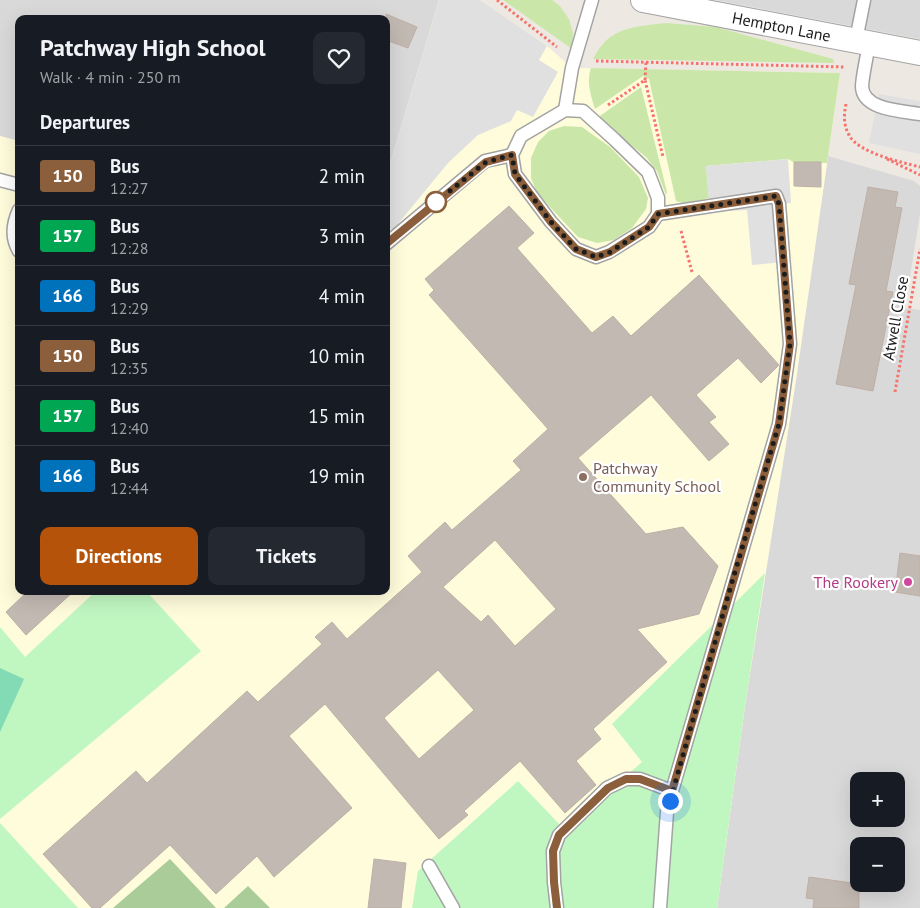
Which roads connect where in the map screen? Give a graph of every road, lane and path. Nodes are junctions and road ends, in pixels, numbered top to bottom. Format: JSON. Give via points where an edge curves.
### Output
{"nodes":[{"id":1,"x":497,"y":0,"type":"edge"},
{"id":2,"x":592,"y":0,"type":"edge"},
{"id":3,"x":643,"y":0,"type":"edge"},
{"id":4,"x":864,"y":0,"type":"edge"},
{"id":5,"x":862,"y":42,"type":"junction"},
{"id":6,"x":920,"y":53,"type":"edge"},
{"id":7,"x":574,"y":61,"type":"junction"},
{"id":8,"x":646,"y":62,"type":"junction"},
{"id":9,"x":852,"y":68,"type":"dead end"},
{"id":10,"x":644,"y":80,"type":"dead end"},
{"id":11,"x":846,"y":101,"type":"dead end"},
{"id":12,"x":565,"y":110,"type":"junction"},
{"id":13,"x":920,"y":114,"type":"edge"},
{"id":14,"x":512,"y":155,"type":"junction"},
{"id":15,"x":883,"y":157,"type":"junction"},
{"id":16,"x":920,"y":167,"type":"edge"},
{"id":17,"x":920,"y":175,"type":"edge"},
{"id":18,"x":0,"y":180,"type":"edge"},
{"id":19,"x":15,"y":184,"type":"edge"},
{"id":20,"x":658,"y":214,"type":"junction"},
{"id":21,"x":15,"y":218,"type":"edge"},
{"id":22,"x":390,"y":241,"type":"edge"},
{"id":23,"x":15,"y":245,"type":"edge"},
{"id":24,"x":920,"y":249,"type":"edge"},
{"id":25,"x":895,"y":392,"type":"dead end"},
{"id":26,"x":672,"y":791,"type":"junction"},
{"id":27,"x":429,"y":866,"type":"dead end"},
{"id":28,"x":453,"y":908,"type":"edge"},
{"id":29,"x":557,"y":908,"type":"edge"},
{"id":30,"x":660,"y":908,"type":"edge"}],
"edges":[{"from":1,"to":7,"type":"path"},
{"from":2,"to":7,"type":"lane"},
{"from":3,"to":5,"type":"street","name":"Hempton Lane"},
{"from":4,"to":5,"type":"lane"},
{"from":5,"to":6,"type":"street","name":"Hempton Lane"},
{"from":5,"to":13,"type":"lane","via":[[865,96],[876,106]]},
{"from":7,"to":8,"type":"path"},
{"from":7,"to":12,"type":"lane"},
{"from":8,"to":9,"type":"path"},
{"from":8,"to":10,"type":"path"},
{"from":11,"to":15,"type":"path","via":[[844,118],[849,136]]},
{"from":12,"to":14,"type":"lane","via":[[521,136]]},
{"from":12,"to":20,"type":"lane","via":[[582,111],[648,172],[658,198]]},
{"from":14,"to":20,"type":"lane","via":[[515,174],[576,249],[596,257],[610,252],[649,227]]},
{"from":14,"to":22,"type":"lane","via":[[486,162]]},
{"from":15,"to":16,"type":"path"},
{"from":15,"to":17,"type":"path"},
{"from":18,"to":19,"type":"lane"},
{"from":20,"to":26,"type":"lane","via":[[776,196],[790,344],[779,424]]},
{"from":21,"to":23,"type":"lane"},
{"from":24,"to":25,"type":"path","name":"Atwell Close"},
{"from":26,"to":29,"type":"lane","via":[[640,779],[626,779],[608,788],[559,835],[553,851]]},
{"from":26,"to":30,"type":"lane","via":[[667,812]]},
{"from":27,"to":28,"type":"lane"}]}
